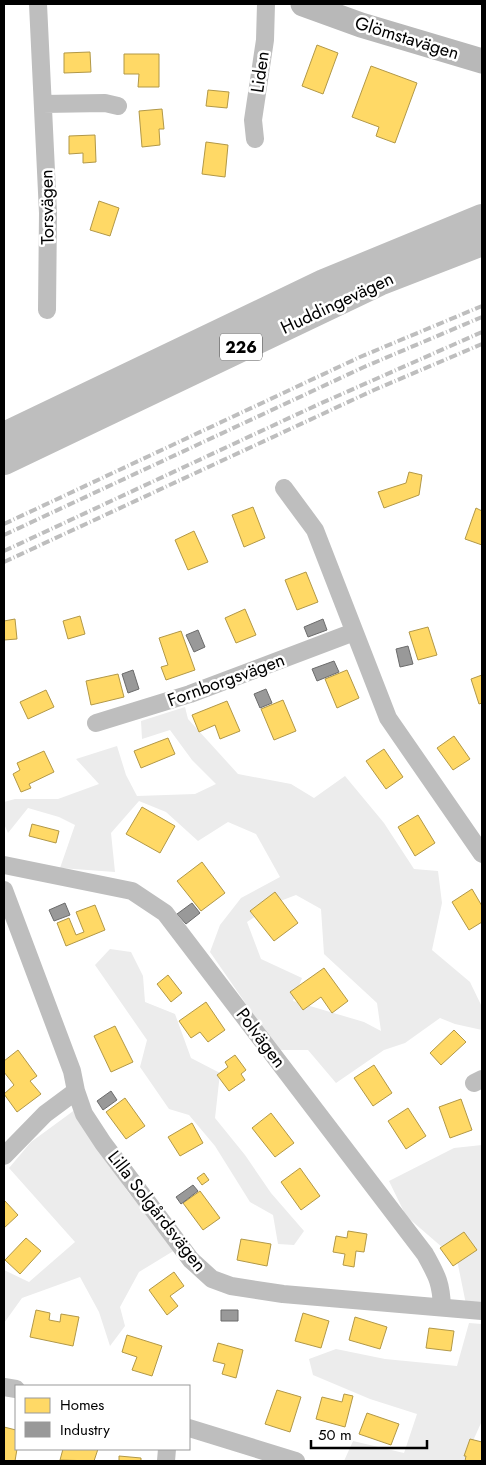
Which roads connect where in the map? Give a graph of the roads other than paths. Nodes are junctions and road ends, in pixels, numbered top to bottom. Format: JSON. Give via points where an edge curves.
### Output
{"nodes":[{"id":1,"x":38,"y":4,"type":"edge"},
{"id":2,"x":266,"y":4,"type":"edge"},
{"id":3,"x":303,"y":4,"type":"edge"},
{"id":4,"x":482,"y":61,"type":"edge"},
{"id":5,"x":43,"y":104,"type":"junction"},
{"id":6,"x":118,"y":106,"type":"dead end"},
{"id":7,"x":255,"y":139,"type":"dead end"},
{"id":8,"x":482,"y":218,"type":"edge"},
{"id":9,"x":482,"y":242,"type":"edge"},
{"id":10,"x":47,"y":310,"type":"dead end"},
{"id":11,"x":4,"y":436,"type":"edge"},
{"id":12,"x":4,"y":461,"type":"edge"},
{"id":13,"x":284,"y":488,"type":"dead end"},
{"id":14,"x":354,"y":632,"type":"junction"},
{"id":15,"x":96,"y":723,"type":"dead end"},
{"id":16,"x":482,"y":854,"type":"edge"},
{"id":17,"x":4,"y":866,"type":"edge"},
{"id":18,"x":4,"y":890,"type":"edge"},
{"id":19,"x":76,"y":1091,"type":"junction"},
{"id":20,"x":4,"y":1156,"type":"edge"},
{"id":21,"x":442,"y":1307,"type":"junction"},
{"id":22,"x":482,"y":1311,"type":"edge"},
{"id":23,"x":190,"y":1428,"type":"edge"},
{"id":24,"x":296,"y":1461,"type":"edge"}],
"edges":[{"from":1,"to":5,"type":"street","name":"Torsvägen"},
{"from":2,"to":7,"type":"street","name":"Liden","via":[[253,120]]},
{"from":3,"to":4,"type":"main road","name":"Glömstavägen"},
{"from":5,"to":6,"type":"street","via":[[105,103]]},
{"from":5,"to":10,"type":"street","name":"Torsvägen","via":[[48,214]]},
{"from":8,"to":11,"type":"main road","name":"Huddingevägen","number":"226","via":[[324,283]]},
{"from":9,"to":12,"type":"main road","name":"Huddingevägen","number":"226","via":[[380,282]]},
{"from":13,"to":14,"type":"street","via":[[315,530]]},
{"from":14,"to":15,"type":"street","name":"Fornborgsvägen","via":[[190,694]]},
{"from":14,"to":16,"type":"street","via":[[388,718]]},
{"from":17,"to":21,"type":"street","name":"Polvägen","via":[[132,891],[165,912],[425,1254],[439,1278]]},
{"from":18,"to":19,"type":"street","name":"Lilla Solgårdsvägen","via":[[72,1071]]},
{"from":19,"to":20,"type":"street","via":[[45,1114]]},
{"from":19,"to":21,"type":"street","name":"Lilla Solgårdsvägen","via":[[84,1114],[103,1143],[191,1260],[212,1279],[231,1286],[283,1294]]},
{"from":21,"to":22,"type":"street","name":"Lilla Solgårdsvägen"},
{"from":23,"to":24,"type":"street"}]}
